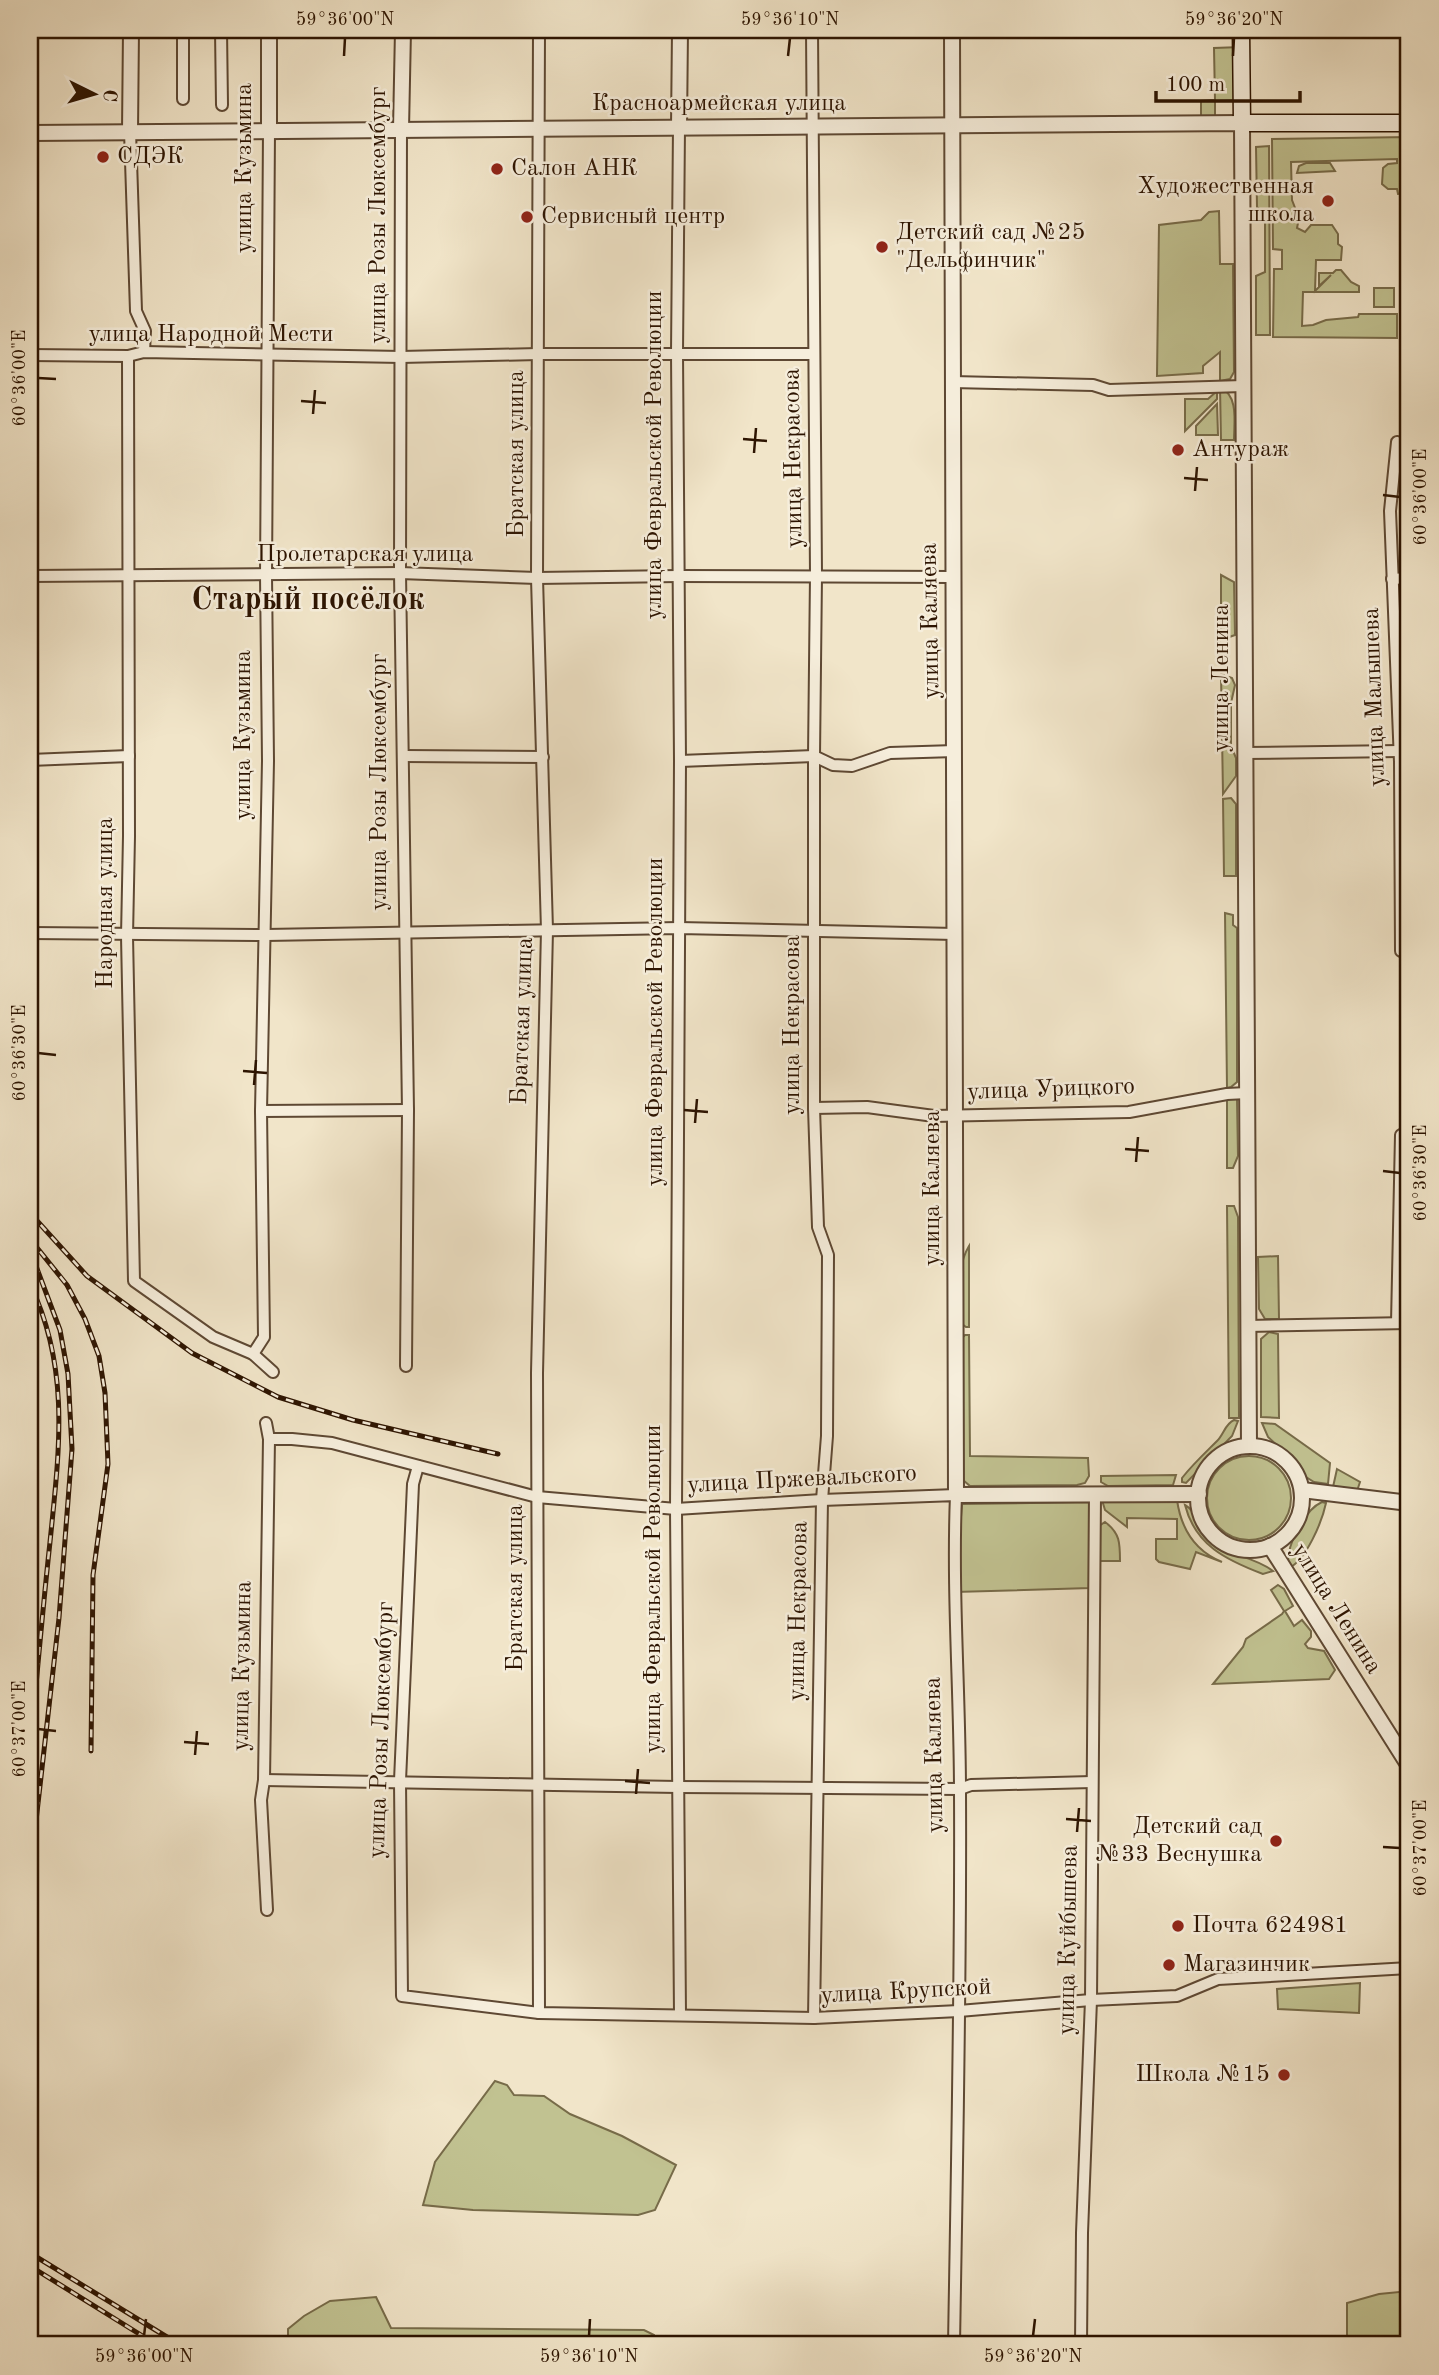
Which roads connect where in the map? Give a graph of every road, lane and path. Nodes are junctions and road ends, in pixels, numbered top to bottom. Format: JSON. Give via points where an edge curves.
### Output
{"nodes":[{"id":1,"x":131,"y":30,"type":"edge"},
{"id":2,"x":183,"y":30,"type":"edge"},
{"id":3,"x":221,"y":30,"type":"edge"},
{"id":4,"x":268,"y":30,"type":"edge"},
{"id":5,"x":403,"y":30,"type":"edge"},
{"id":6,"x":539,"y":30,"type":"edge"},
{"id":7,"x":680,"y":30,"type":"edge"},
{"id":8,"x":812,"y":30,"type":"edge"},
{"id":9,"x":952,"y":30,"type":"edge"},
{"id":10,"x":1241,"y":30,"type":"edge"},
{"id":11,"x":183,"y":99,"type":"dead end"},
{"id":12,"x":222,"y":105,"type":"dead end"},
{"id":13,"x":1242,"y":123,"type":"junction"},
{"id":14,"x":1409,"y":123,"type":"edge"},
{"id":15,"x":952,"y":125,"type":"junction"},
{"id":16,"x":812,"y":126,"type":"junction"},
{"id":17,"x":679,"y":127,"type":"junction"},
{"id":18,"x":537,"y":128,"type":"junction"},
{"id":19,"x":401,"y":129,"type":"junction"},
{"id":20,"x":269,"y":130,"type":"junction"},
{"id":21,"x":130,"y":131,"type":"junction"},
{"id":22,"x":30,"y":133,"type":"edge"},
{"id":23,"x":144,"y":352,"type":"junction"},
{"id":24,"x":677,"y":353,"type":"junction"},
{"id":25,"x":538,"y":354,"type":"junction"},
{"id":26,"x":813,"y":354,"type":"junction"},
{"id":27,"x":30,"y":355,"type":"edge"},
{"id":28,"x":267,"y":355,"type":"junction"},
{"id":29,"x":128,"y":356,"type":"junction"},
{"id":30,"x":401,"y":357,"type":"junction"},
{"id":31,"x":952,"y":382,"type":"junction"},
{"id":32,"x":1243,"y":386,"type":"junction"},
{"id":33,"x":1397,"y":442,"type":"dead end"},
{"id":34,"x":400,"y":573,"type":"junction"},
{"id":35,"x":128,"y":574,"type":"junction"},
{"id":36,"x":266,"y":575,"type":"junction"},
{"id":37,"x":816,"y":575,"type":"junction"},
{"id":38,"x":30,"y":576,"type":"edge"},
{"id":39,"x":678,"y":576,"type":"junction"},
{"id":40,"x":953,"y":577,"type":"junction"},
{"id":41,"x":537,"y":578,"type":"junction"},
{"id":42,"x":1409,"y":578,"type":"edge"},
{"id":43,"x":1392,"y":579,"type":"junction"},
{"id":44,"x":955,"y":751,"type":"junction"},
{"id":45,"x":1400,"y":751,"type":"junction"},
{"id":46,"x":1245,"y":752,"type":"junction"},
{"id":47,"x":129,"y":755,"type":"junction"},
{"id":48,"x":814,"y":756,"type":"junction"},
{"id":49,"x":404,"y":757,"type":"junction"},
{"id":50,"x":543,"y":757,"type":"junction"},
{"id":51,"x":30,"y":760,"type":"edge"},
{"id":52,"x":680,"y":761,"type":"junction"},
{"id":53,"x":679,"y":928,"type":"junction"},
{"id":54,"x":547,"y":930,"type":"junction"},
{"id":55,"x":814,"y":930,"type":"junction"},
{"id":56,"x":404,"y":932,"type":"junction"},
{"id":57,"x":30,"y":933,"type":"edge"},
{"id":58,"x":955,"y":934,"type":"junction"},
{"id":59,"x":266,"y":935,"type":"junction"},
{"id":60,"x":127,"y":936,"type":"junction"},
{"id":61,"x":1401,"y":951,"type":"dead end"},
{"id":62,"x":1247,"y":1093,"type":"junction"},
{"id":63,"x":814,"y":1108,"type":"junction"},
{"id":64,"x":408,"y":1110,"type":"junction"},
{"id":65,"x":261,"y":1111,"type":"junction"},
{"id":66,"x":956,"y":1115,"type":"junction"},
{"id":67,"x":1401,"y":1135,"type":"dead end"},
{"id":68,"x":1403,"y":1323,"type":"edge"},
{"id":69,"x":1248,"y":1332,"type":"junction"},
{"id":70,"x":253,"y":1354,"type":"junction"},
{"id":71,"x":406,"y":1366,"type":"dead end"},
{"id":72,"x":273,"y":1372,"type":"dead end"},
{"id":73,"x":266,"y":1423,"type":"dead end"},
{"id":74,"x":269,"y":1439,"type":"junction"},
{"id":75,"x":1249,"y":1446,"type":"junction"},
{"id":76,"x":418,"y":1466,"type":"junction"},
{"id":77,"x":1302,"y":1490,"type":"junction"},
{"id":78,"x":1199,"y":1493,"type":"junction"},
{"id":79,"x":1094,"y":1494,"type":"junction"},
{"id":80,"x":956,"y":1495,"type":"junction"},
{"id":81,"x":537,"y":1497,"type":"junction"},
{"id":82,"x":822,"y":1500,"type":"junction"},
{"id":83,"x":1409,"y":1503,"type":"edge"},
{"id":84,"x":676,"y":1509,"type":"junction"},
{"id":85,"x":1270,"y":1546,"type":"junction"},
{"id":86,"x":1409,"y":1766,"type":"edge"},
{"id":87,"x":264,"y":1780,"type":"junction"},
{"id":88,"x":400,"y":1781,"type":"junction"},
{"id":89,"x":1092,"y":1782,"type":"junction"},
{"id":90,"x":538,"y":1784,"type":"junction"},
{"id":91,"x":678,"y":1787,"type":"junction"},
{"id":92,"x":818,"y":1787,"type":"junction"},
{"id":93,"x":960,"y":1789,"type":"junction"},
{"id":94,"x":267,"y":1910,"type":"dead end"},
{"id":95,"x":1409,"y":1968,"type":"edge"},
{"id":96,"x":402,"y":1996,"type":"joint"},
{"id":97,"x":1091,"y":2000,"type":"junction"},
{"id":98,"x":959,"y":2011,"type":"junction"},
{"id":99,"x":539,"y":2012,"type":"junction"},
{"id":100,"x":680,"y":2014,"type":"junction"},
{"id":101,"x":814,"y":2018,"type":"junction"},
{"id":102,"x":954,"y":2345,"type":"edge"},
{"id":103,"x":1081,"y":2345,"type":"edge"}],
"edges":[{"from":1,"to":21,"type":"street"},
{"from":2,"to":11,"type":"street"},
{"from":3,"to":12,"type":"street"},
{"from":4,"to":20,"type":"street","name":"улица Кузьмина"},
{"from":5,"to":19,"type":"street","name":"улица Розы Люксембург"},
{"from":6,"to":18,"type":"street","name":"Братская улица"},
{"from":7,"to":17,"type":"street","name":"улица Февральской Революции"},
{"from":8,"to":16,"type":"street","name":"улица Некрасова"},
{"from":9,"to":15,"type":"street","name":"улица Каляева"},
{"from":10,"to":13,"type":"main road","name":"улица Ленина"},
{"from":13,"to":14,"type":"main road","name":"Красноармейская улица"},
{"from":13,"to":15,"type":"street","name":"Красноармейская улица"},
{"from":13,"to":32,"type":"street","name":"улица Ленина"},
{"from":15,"to":16,"type":"street","name":"Красноармейская улица"},
{"from":15,"to":31,"type":"street","name":"улица Каляева"},
{"from":16,"to":17,"type":"street","name":"Красноармейская улица"},
{"from":16,"to":26,"type":"street","name":"улица Некрасова"},
{"from":17,"to":18,"type":"street","name":"Красноармейская улица"},
{"from":17,"to":24,"type":"street","name":"улица Февральской Революции"},
{"from":18,"to":19,"type":"street","name":"Красноармейская улица"},
{"from":18,"to":25,"type":"street","name":"Братская улица"},
{"from":19,"to":20,"type":"street","name":"Красноармейская улица"},
{"from":19,"to":30,"type":"street","name":"улица Розы Люксембург"},
{"from":20,"to":21,"type":"street","name":"Красноармейская улица"},
{"from":20,"to":28,"type":"street","name":"улица Кузьмина"},
{"from":21,"to":22,"type":"street","name":"Красноармейская улица"},
{"from":21,"to":23,"type":"street","via":[[136,311],[145,331]]},
{"from":23,"to":28,"type":"street","name":"улица Народной Мести"},
{"from":23,"to":29,"type":"street","name":"улица Народной Мести"},
{"from":24,"to":25,"type":"street","name":"улица Народной Мести"},
{"from":24,"to":26,"type":"street","name":"улица Народной Мести"},
{"from":24,"to":39,"type":"street","name":"улица Февральской Революции"},
{"from":25,"to":30,"type":"street","name":"улица Народной Мести"},
{"from":25,"to":41,"type":"street","name":"Братская улица"},
{"from":26,"to":37,"type":"street","name":"улица Некрасова"},
{"from":27,"to":29,"type":"street","name":"улица Народной Мести"},
{"from":28,"to":30,"type":"street","name":"улица Народной Мести"},
{"from":28,"to":36,"type":"street","name":"улица Кузьмина"},
{"from":29,"to":35,"type":"street","name":"Народная улица"},
{"from":30,"to":34,"type":"street","name":"улица Розы Люксембург"},
{"from":31,"to":32,"type":"street","via":[[1093,384],[1109,390]]},
{"from":31,"to":40,"type":"street","name":"улица Каляева"},
{"from":32,"to":46,"type":"street","name":"улица Ленина"},
{"from":33,"to":43,"type":"street","name":"улица Малышева","via":[[1390,511]]},
{"from":34,"to":36,"type":"street","name":"Пролетарская улица"},
{"from":34,"to":41,"type":"street","name":"Пролетарская улица"},
{"from":34,"to":49,"type":"street","name":"улица Розы Люксембург"},
{"from":35,"to":36,"type":"street","name":"Пролетарская улица"},
{"from":35,"to":38,"type":"street","name":"Пролетарская улица"},
{"from":35,"to":47,"type":"street","name":"Народная улица"},
{"from":36,"to":59,"type":"street","name":"улица Кузьмина"},
{"from":37,"to":39,"type":"street","name":"Пролетарская улица"},
{"from":37,"to":40,"type":"street","name":"Пролетарская улица"},
{"from":37,"to":48,"type":"street","name":"улица Некрасова"},
{"from":39,"to":41,"type":"street","name":"Пролетарская улица"},
{"from":39,"to":52,"type":"street","name":"улица Февральской Революции"},
{"from":40,"to":44,"type":"street","name":"улица Каляева"},
{"from":41,"to":50,"type":"street","name":"Братская улица"},
{"from":42,"to":43,"type":"street"},
{"from":43,"to":45,"type":"street","name":"улица Малышева"},
{"from":44,"to":48,"type":"street","via":[[890,753],[852,766],[833,765]]},
{"from":44,"to":58,"type":"street","name":"улица Каляева"},
{"from":45,"to":46,"type":"street"},
{"from":45,"to":61,"type":"street","name":"улица Малышева"},
{"from":46,"to":62,"type":"street","name":"улица Ленина"},
{"from":47,"to":51,"type":"street"},
{"from":47,"to":60,"type":"street","name":"Народная улица"},
{"from":48,"to":52,"type":"street"},
{"from":48,"to":55,"type":"street","name":"улица Некрасова"},
{"from":49,"to":50,"type":"street"},
{"from":49,"to":56,"type":"street","name":"улица Розы Люксембург"},
{"from":50,"to":54,"type":"street","name":"Братская улица"},
{"from":52,"to":53,"type":"street","name":"улица Февральской Революции"},
{"from":53,"to":54,"type":"street"},
{"from":53,"to":55,"type":"street"},
{"from":53,"to":84,"type":"street","name":"улица Февральской Революции"},
{"from":54,"to":56,"type":"street"},
{"from":54,"to":81,"type":"street","name":"Братская улица"},
{"from":55,"to":58,"type":"street"},
{"from":55,"to":63,"type":"street","name":"улица Некрасова"},
{"from":56,"to":59,"type":"street"},
{"from":56,"to":64,"type":"street","name":"улица Розы Люксембург"},
{"from":57,"to":60,"type":"street"},
{"from":58,"to":66,"type":"street","name":"улица Каляева"},
{"from":59,"to":60,"type":"street"},
{"from":59,"to":65,"type":"street","name":"улица Кузьмина"},
{"from":60,"to":70,"type":"street","name":"Народная улица","via":[[134,1281],[214,1337]]},
{"from":62,"to":66,"type":"street","name":"улица Урицкого","via":[[1129,1112]]},
{"from":62,"to":69,"type":"street","name":"улица Ленина"},
{"from":63,"to":66,"type":"street","name":"улица Урицкого","via":[[867,1107]]},
{"from":63,"to":82,"type":"street","name":"улица Некрасова","via":[[818,1227],[828,1255]]},
{"from":64,"to":65,"type":"street"},
{"from":64,"to":71,"type":"street","name":"улица Розы Люксембург"},
{"from":65,"to":70,"type":"street","name":"улица Кузьмина","via":[[264,1337]]},
{"from":66,"to":80,"type":"street","name":"улица Каляева"},
{"from":67,"to":68,"type":"street"},
{"from":68,"to":69,"type":"street"},
{"from":69,"to":75,"type":"street","name":"улица Ленина"},
{"from":70,"to":72,"type":"street","name":"Народная улица"},
{"from":73,"to":74,"type":"street","name":"улица Кузьмина"},
{"from":74,"to":76,"type":"street","name":"улица Пржевальского","via":[[332,1443]]},
{"from":74,"to":87,"type":"street","name":"улица Кузьмина"},
{"from":75,"to":77,"type":"street","via":[[1272,1450],[1286,1460]]},
{"from":75,"to":78,"type":"street","via":[[1230,1450],[1215,1460]]},
{"from":76,"to":81,"type":"street","name":"улица Пржевальского"},
{"from":76,"to":88,"type":"street","name":"улица Розы Люксембург","via":[[413,1484]]},
{"from":77,"to":83,"type":"street"},
{"from":77,"to":85,"type":"street","via":[[1296,1524]]},
{"from":78,"to":79,"type":"street","name":"улица Пржевальского"},
{"from":78,"to":85,"type":"street","via":[[1204,1522],[1221,1541],[1244,1550]]},
{"from":79,"to":80,"type":"street","name":"улица Пржевальского"},
{"from":79,"to":89,"type":"street","name":"улица Куйбышева"},
{"from":80,"to":82,"type":"street","name":"улица Пржевальского"},
{"from":80,"to":93,"type":"street","name":"улица Каляева"},
{"from":81,"to":84,"type":"street","name":"улица Пржевальского"},
{"from":81,"to":90,"type":"street","name":"Братская улица"},
{"from":82,"to":84,"type":"street","name":"улица Пржевальского"},
{"from":82,"to":92,"type":"street","name":"улица Некрасова"},
{"from":84,"to":91,"type":"street","name":"улица Февральской Революции"},
{"from":85,"to":86,"type":"street","name":"улица Ленина"},
{"from":87,"to":88,"type":"street"},
{"from":87,"to":94,"type":"street","name":"улица Кузьмина"},
{"from":88,"to":90,"type":"street"},
{"from":88,"to":96,"type":"street","name":"улица Розы Люксембург"},
{"from":89,"to":93,"type":"street"},
{"from":89,"to":97,"type":"street","name":"улица Куйбышева"},
{"from":90,"to":91,"type":"street"},
{"from":90,"to":99,"type":"street","name":"Братская улица"},
{"from":91,"to":92,"type":"street"},
{"from":91,"to":100,"type":"street","name":"улица Февральской Революции"},
{"from":92,"to":93,"type":"street"},
{"from":92,"to":101,"type":"street","name":"улица Некрасова"},
{"from":93,"to":98,"type":"street","name":"улица Каляева"},
{"from":95,"to":97,"type":"street","name":"улица Крупской","via":[[1218,1979],[1177,1996]]},
{"from":96,"to":99,"type":"street","name":"улица Крупской"},
{"from":97,"to":98,"type":"street","name":"улица Крупской"},
{"from":97,"to":103,"type":"street","name":"улица Куйбышева"},
{"from":98,"to":101,"type":"street","name":"улица Крупской"},
{"from":98,"to":102,"type":"street","name":"улица Каляева"},
{"from":99,"to":100,"type":"street","name":"улица Крупской"},
{"from":100,"to":101,"type":"street","name":"улица Крупской"}]}
